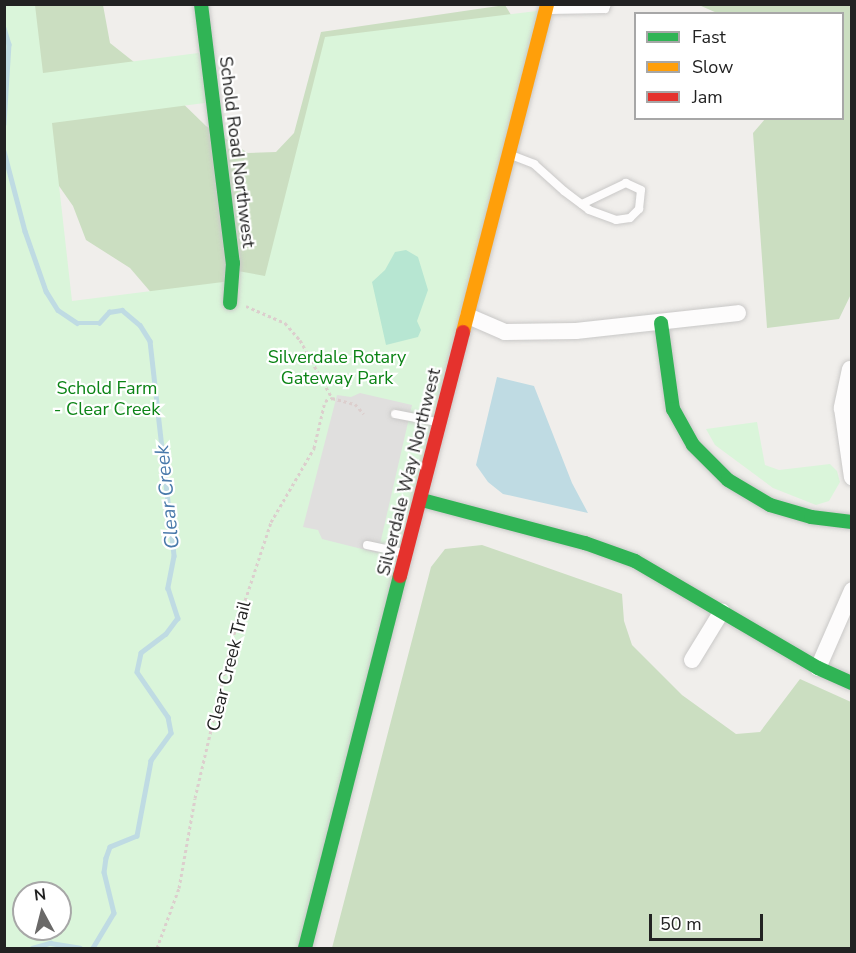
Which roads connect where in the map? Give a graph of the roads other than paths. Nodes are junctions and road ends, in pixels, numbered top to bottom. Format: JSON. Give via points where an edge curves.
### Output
{"nodes":[{"id":1,"x":201,"y":4,"type":"edge"},
{"id":2,"x":607,"y":4,"type":"edge"},
{"id":3,"x":546,"y":7,"type":"edge"},
{"id":4,"x":511,"y":155,"type":"junction"},
{"id":5,"x":582,"y":204,"type":"junction"},
{"id":6,"x":230,"y":303,"type":"road end"},
{"id":7,"x":738,"y":313,"type":"dead end"},
{"id":8,"x":468,"y":316,"type":"junction"},
{"id":9,"x":661,"y":323,"type":"junction"},
{"id":10,"x":850,"y":369,"type":"edge"},
{"id":11,"x":395,"y":414,"type":"dead end"},
{"id":12,"x":441,"y":423,"type":"junction"},
{"id":13,"x":852,"y":477,"type":"edge"},
{"id":14,"x":422,"y":500,"type":"junction"},
{"id":15,"x":852,"y":522,"type":"edge"},
{"id":16,"x":367,"y":545,"type":"dead end"},
{"id":17,"x":407,"y":553,"type":"junction"},
{"id":18,"x":852,"y":590,"type":"edge"},
{"id":19,"x":722,"y":611,"type":"junction"},
{"id":20,"x":692,"y":660,"type":"dead end"},
{"id":21,"x":818,"y":668,"type":"junction"},
{"id":22,"x":852,"y":683,"type":"edge"},
{"id":23,"x":305,"y":948,"type":"edge"}],
"edges":[{"from":1,"to":6,"type":"street","name":"Schold Road Northwest","via":[[233,263]]},
{"from":2,"to":3,"type":"lane","via":[[605,9]]},
{"from":3,"to":4,"type":"street","name":"Silverdale Way Northwest"},
{"from":4,"to":5,"type":"lane","via":[[534,164]]},
{"from":4,"to":8,"type":"street","name":"Silverdale Way Northwest"},
{"from":5,"to":5,"type":"lane","via":[[616,220],[630,218],[639,209],[641,190],[626,183]]},
{"from":7,"to":9,"type":"street"},
{"from":8,"to":9,"type":"street","via":[[505,332],[576,331]]},
{"from":8,"to":12,"type":"street","name":"Silverdale Way Northwest"},
{"from":9,"to":15,"type":"street","via":[[673,409],[693,445],[728,480],[770,505],[810,517]]},
{"from":10,"to":13,"type":"street","via":[[842,408]]},
{"from":11,"to":12,"type":"lane"},
{"from":12,"to":14,"type":"street","name":"Silverdale Way Northwest"},
{"from":14,"to":17,"type":"street","name":"Silverdale Way Northwest"},
{"from":14,"to":19,"type":"street","via":[[585,543],[635,561]]},
{"from":16,"to":17,"type":"lane"},
{"from":17,"to":23,"type":"street","name":"Silverdale Way Northwest"},
{"from":18,"to":21,"type":"street"},
{"from":19,"to":20,"type":"street"},
{"from":19,"to":21,"type":"street"},
{"from":21,"to":22,"type":"street"}]}
